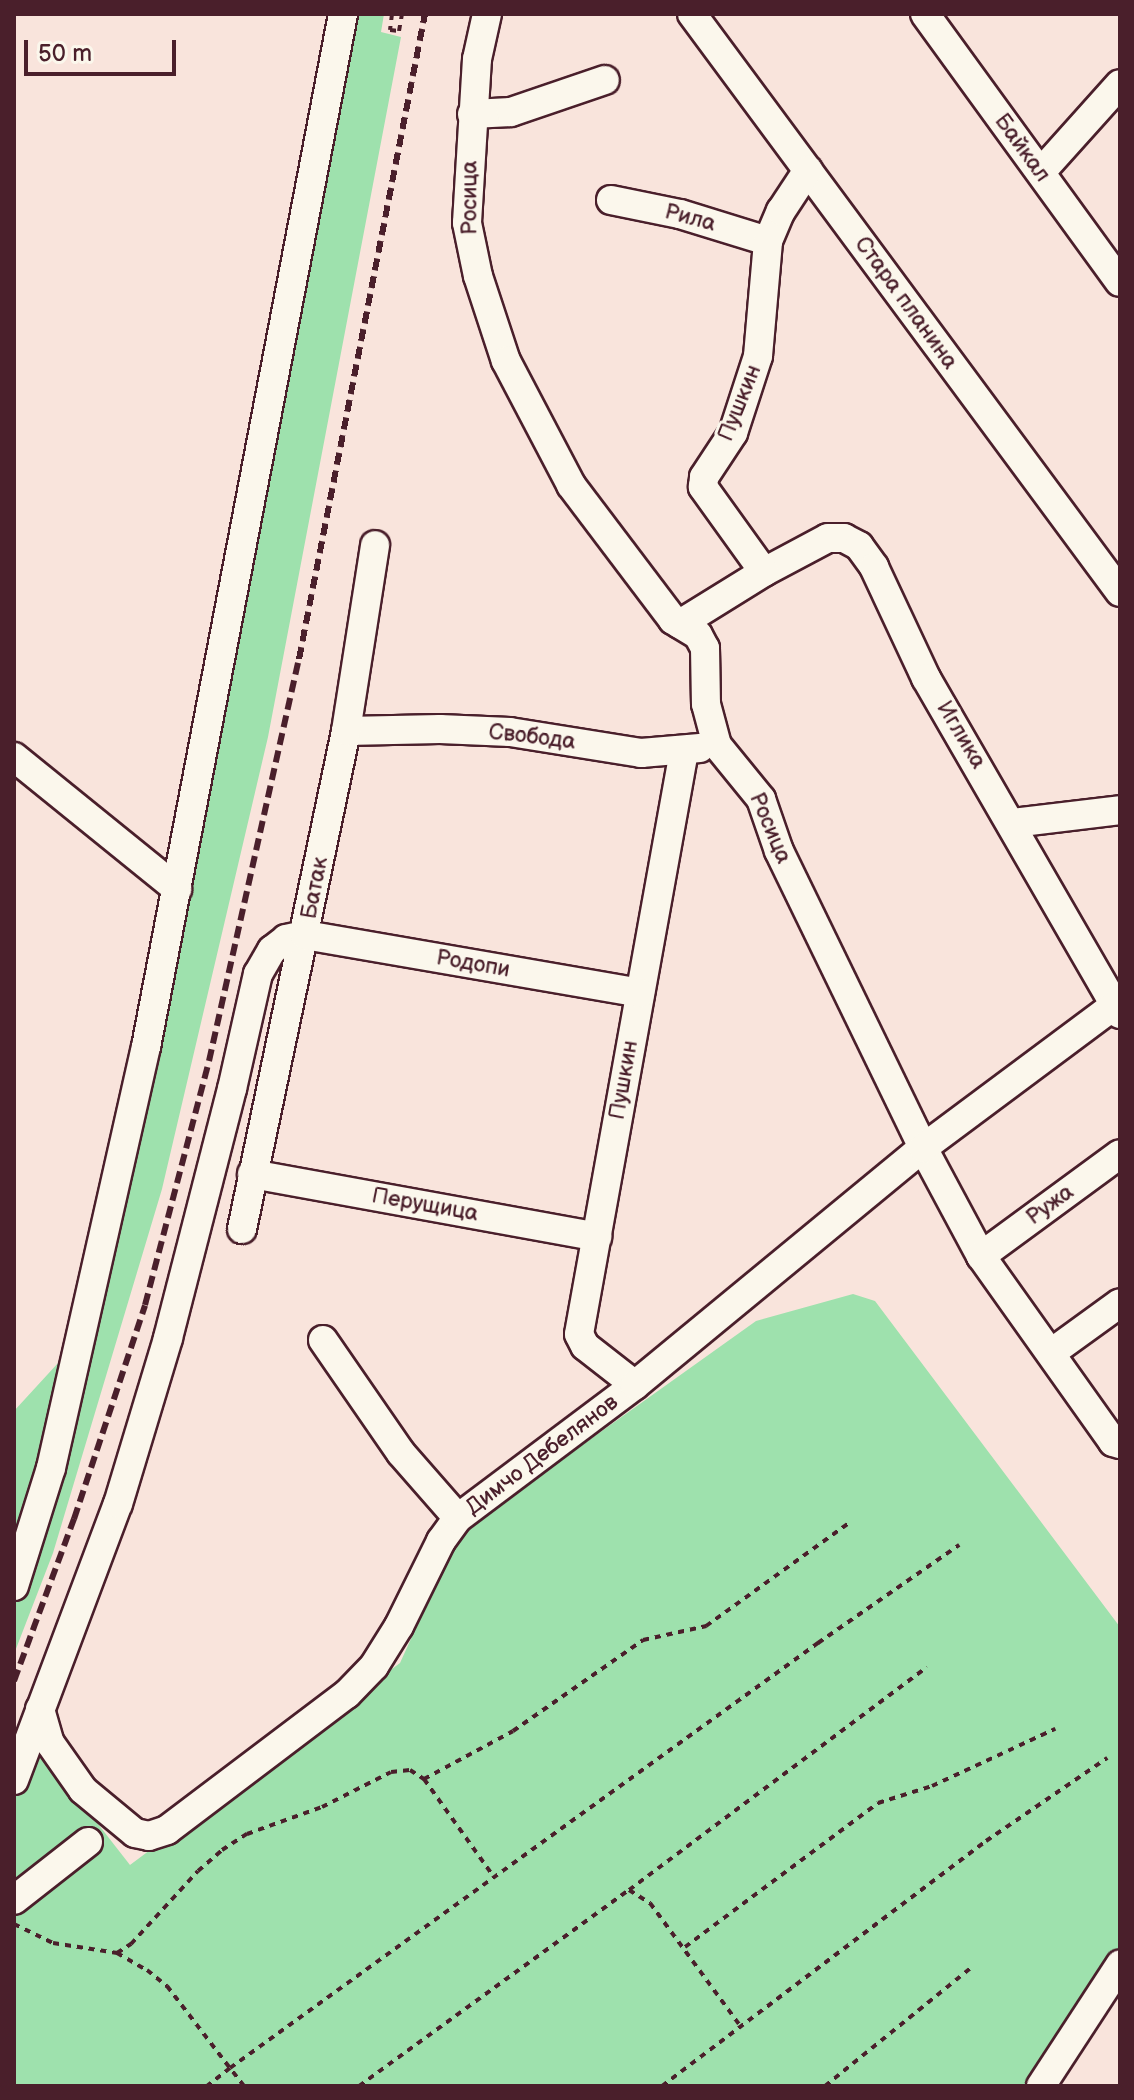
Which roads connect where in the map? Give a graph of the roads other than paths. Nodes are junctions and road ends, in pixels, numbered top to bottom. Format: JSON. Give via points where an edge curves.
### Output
{"nodes":[{"id":1,"x":343,"y":14,"type":"edge"},
{"id":2,"x":487,"y":14,"type":"edge"},
{"id":3,"x":692,"y":14,"type":"edge"},
{"id":4,"x":925,"y":14,"type":"edge"},
{"id":5,"x":605,"y":80,"type":"dead end"},
{"id":6,"x":1120,"y":84,"type":"edge"},
{"id":7,"x":472,"y":114,"type":"junction"},
{"id":8,"x":808,"y":170,"type":"junction"},
{"id":9,"x":1041,"y":172,"type":"junction"},
{"id":10,"x":611,"y":200,"type":"dead end"},
{"id":11,"x":768,"y":241,"type":"junction"},
{"id":12,"x":1120,"y":282,"type":"edge"},
{"id":13,"x":375,"y":545,"type":"dead end"},
{"id":14,"x":764,"y":572,"type":"junction"},
{"id":15,"x":1120,"y":592,"type":"edge"},
{"id":16,"x":680,"y":624,"type":"junction"},
{"id":17,"x":346,"y":731,"type":"junction"},
{"id":18,"x":717,"y":745,"type":"junction"},
{"id":19,"x":684,"y":751,"type":"junction"},
{"id":20,"x":14,"y":757,"type":"edge"},
{"id":21,"x":1120,"y":810,"type":"edge"},
{"id":22,"x":1013,"y":823,"type":"junction"},
{"id":23,"x":177,"y":889,"type":"junction"},
{"id":24,"x":305,"y":935,"type":"junction"},
{"id":25,"x":640,"y":993,"type":"junction"},
{"id":26,"x":1118,"y":1007,"type":"edge"},
{"id":27,"x":923,"y":1148,"type":"junction"},
{"id":28,"x":1120,"y":1154,"type":"edge"},
{"id":29,"x":252,"y":1174,"type":"junction"},
{"id":30,"x":242,"y":1229,"type":"dead end"},
{"id":31,"x":597,"y":1237,"type":"junction"},
{"id":32,"x":981,"y":1256,"type":"junction"},
{"id":33,"x":1120,"y":1303,"type":"edge"},
{"id":34,"x":323,"y":1340,"type":"dead end"},
{"id":35,"x":1051,"y":1353,"type":"junction"},
{"id":36,"x":635,"y":1385,"type":"junction"},
{"id":37,"x":1120,"y":1444,"type":"edge"},
{"id":38,"x":458,"y":1518,"type":"junction"},
{"id":39,"x":14,"y":1586,"type":"edge"},
{"id":40,"x":40,"y":1709,"type":"junction"},
{"id":41,"x":14,"y":1780,"type":"edge"},
{"id":42,"x":88,"y":1842,"type":"dead end"},
{"id":43,"x":14,"y":1900,"type":"edge"},
{"id":44,"x":1120,"y":1965,"type":"edge"},
{"id":45,"x":1041,"y":2086,"type":"edge"}],
"edges":[{"from":1,"to":23,"type":"street"},
{"from":2,"to":7,"type":"street","name":"Росица"},
{"from":3,"to":8,"type":"street","name":"Стара планина"},
{"from":4,"to":9,"type":"street","name":"Байкал"},
{"from":5,"to":7,"type":"street","via":[[511,112]]},
{"from":6,"to":9,"type":"street"},
{"from":7,"to":16,"type":"street","name":"Росица","via":[[469,247],[506,361],[571,485]]},
{"from":8,"to":11,"type":"street","name":"Пушкин"},
{"from":8,"to":15,"type":"street","name":"Стара планина"},
{"from":9,"to":12,"type":"street","name":"Байкал"},
{"from":10,"to":11,"type":"street","name":"Рила"},
{"from":11,"to":14,"type":"street","name":"Пушкин","via":[[758,356],[733,433],[703,487]]},
{"from":13,"to":17,"type":"street","name":"Батак"},
{"from":14,"to":16,"type":"street"},
{"from":14,"to":22,"type":"street","name":"Иглика","via":[[828,538],[859,546],[926,678]]},
{"from":16,"to":18,"type":"street","name":"Росица","via":[[698,635],[705,648],[706,704]]},
{"from":17,"to":19,"type":"street","name":"Свобода","via":[[510,732],[641,753]]},
{"from":17,"to":24,"type":"street","name":"Батак"},
{"from":18,"to":19,"type":"street","name":"Свобода"},
{"from":18,"to":27,"type":"street","name":"Росица","via":[[761,799],[785,866]]},
{"from":19,"to":25,"type":"street","name":"Пушкин"},
{"from":20,"to":23,"type":"street"},
{"from":21,"to":22,"type":"street"},
{"from":22,"to":26,"type":"street","name":"Иглика"},
{"from":23,"to":39,"type":"street","via":[[55,1454]]},
{"from":24,"to":25,"type":"street","name":"Родопи"},
{"from":24,"to":29,"type":"street","name":"Батак"},
{"from":24,"to":40,"type":"street","via":[[286,939],[272,950],[258,974],[168,1338],[118,1504]]},
{"from":25,"to":31,"type":"street","name":"Пушкин"},
{"from":26,"to":27,"type":"street","name":"Димчо Дебелянов"},
{"from":27,"to":32,"type":"street","name":"Росица"},
{"from":27,"to":36,"type":"street","name":"Димчо Дебелянов"},
{"from":28,"to":32,"type":"street","name":"Ружа"},
{"from":29,"to":30,"type":"street","name":"Батак"},
{"from":29,"to":31,"type":"street","name":"Перущица"},
{"from":31,"to":36,"type":"street","name":"Пушкин","via":[[579,1334],[585,1346]]},
{"from":32,"to":35,"type":"street","name":"Росица"},
{"from":33,"to":35,"type":"street"},
{"from":34,"to":38,"type":"street","via":[[401,1453]]},
{"from":35,"to":37,"type":"street","name":"Росица","via":[[1113,1442]]},
{"from":36,"to":38,"type":"street","name":"Димчо Дебелянов"},
{"from":38,"to":40,"type":"street","name":"Димчо Дебелянов","via":[[374,1666],[347,1694],[167,1830],[149,1836],[135,1833],[83,1790],[50,1743]]},
{"from":40,"to":41,"type":"street"},
{"from":42,"to":43,"type":"street"},
{"from":44,"to":45,"type":"street"}]}
